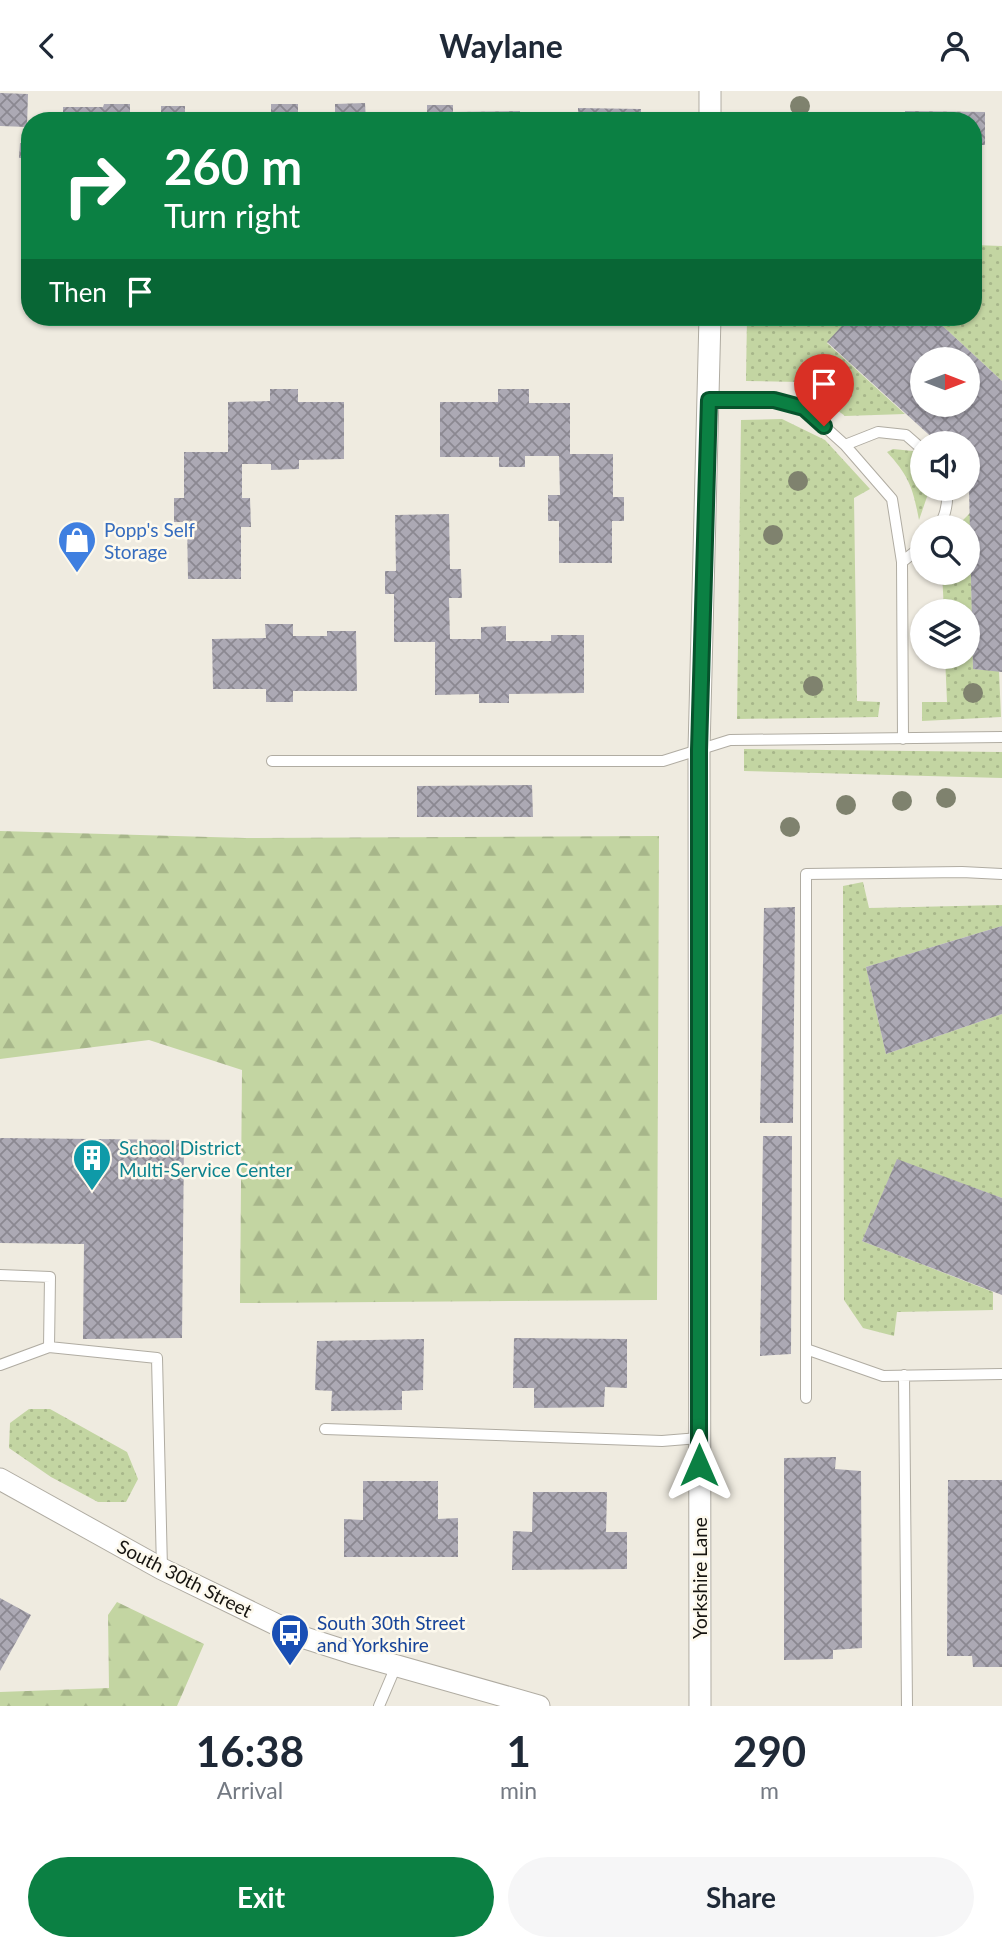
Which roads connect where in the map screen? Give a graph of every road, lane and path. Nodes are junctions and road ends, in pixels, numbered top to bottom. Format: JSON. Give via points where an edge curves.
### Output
{"nodes":[{"id":1,"x":710,"y":91,"type":"edge"},
{"id":2,"x":710,"y":112,"type":"edge"},
{"id":3,"x":710,"y":326,"type":"edge"},
{"id":4,"x":709,"y":400,"type":"junction"},
{"id":5,"x":910,"y":438,"type":"edge"},
{"id":6,"x":845,"y":445,"type":"junction"},
{"id":7,"x":910,"y":556,"type":"edge"},
{"id":8,"x":902,"y":562,"type":"junction"},
{"id":9,"x":1002,"y":737,"type":"edge"},
{"id":10,"x":903,"y":739,"type":"junction"},
{"id":11,"x":699,"y":750,"type":"junction"},
{"id":12,"x":272,"y":761,"type":"dead end"},
{"id":13,"x":1002,"y":874,"type":"edge"},
{"id":14,"x":0,"y":1275,"type":"edge"},
{"id":15,"x":49,"y":1347,"type":"junction"},
{"id":16,"x":806,"y":1349,"type":"junction"},
{"id":17,"x":0,"y":1365,"type":"edge"},
{"id":18,"x":1002,"y":1374,"type":"edge"},
{"id":19,"x":904,"y":1375,"type":"junction"},
{"id":20,"x":806,"y":1398,"type":"dead end"},
{"id":21,"x":325,"y":1429,"type":"dead end"},
{"id":22,"x":699,"y":1438,"type":"junction"},
{"id":23,"x":0,"y":1479,"type":"edge"},
{"id":24,"x":162,"y":1569,"type":"junction"},
{"id":25,"x":396,"y":1666,"type":"junction"},
{"id":26,"x":379,"y":1706,"type":"edge"},
{"id":27,"x":539,"y":1706,"type":"edge"},
{"id":28,"x":700,"y":1706,"type":"edge"},
{"id":29,"x":907,"y":1706,"type":"edge"}],
"edges":[{"from":1,"to":2,"type":"street"},
{"from":3,"to":4,"type":"street","name":"Yorkshire Lane"},
{"from":4,"to":6,"type":"lane","via":[[774,400],[804,408]]},
{"from":4,"to":11,"type":"street","name":"Yorkshire Lane"},
{"from":5,"to":6,"type":"lane","via":[[878,432]]},
{"from":6,"to":8,"type":"lane","via":[[892,499]]},
{"from":7,"to":8,"type":"lane"},
{"from":8,"to":10,"type":"lane"},
{"from":9,"to":10,"type":"lane"},
{"from":10,"to":11,"type":"lane","via":[[730,740]]},
{"from":11,"to":12,"type":"lane","via":[[663,761]]},
{"from":11,"to":22,"type":"street","name":"Yorkshire Lane"},
{"from":13,"to":16,"type":"lane","via":[[806,874]]},
{"from":14,"to":15,"type":"lane","via":[[50,1277]]},
{"from":15,"to":17,"type":"lane"},
{"from":15,"to":24,"type":"lane","via":[[157,1358]]},
{"from":16,"to":19,"type":"lane","via":[[883,1375]]},
{"from":16,"to":20,"type":"lane"},
{"from":18,"to":19,"type":"lane"},
{"from":19,"to":29,"type":"lane"},
{"from":21,"to":22,"type":"lane","via":[[662,1441]]},
{"from":22,"to":28,"type":"street","name":"Yorkshire Lane"},
{"from":23,"to":24,"type":"street","name":"South 30th Street"},
{"from":24,"to":25,"type":"street","name":"South 30th Street","via":[[302,1637]]},
{"from":25,"to":26,"type":"lane"},
{"from":25,"to":27,"type":"street","name":"South 30th Street"}]}
